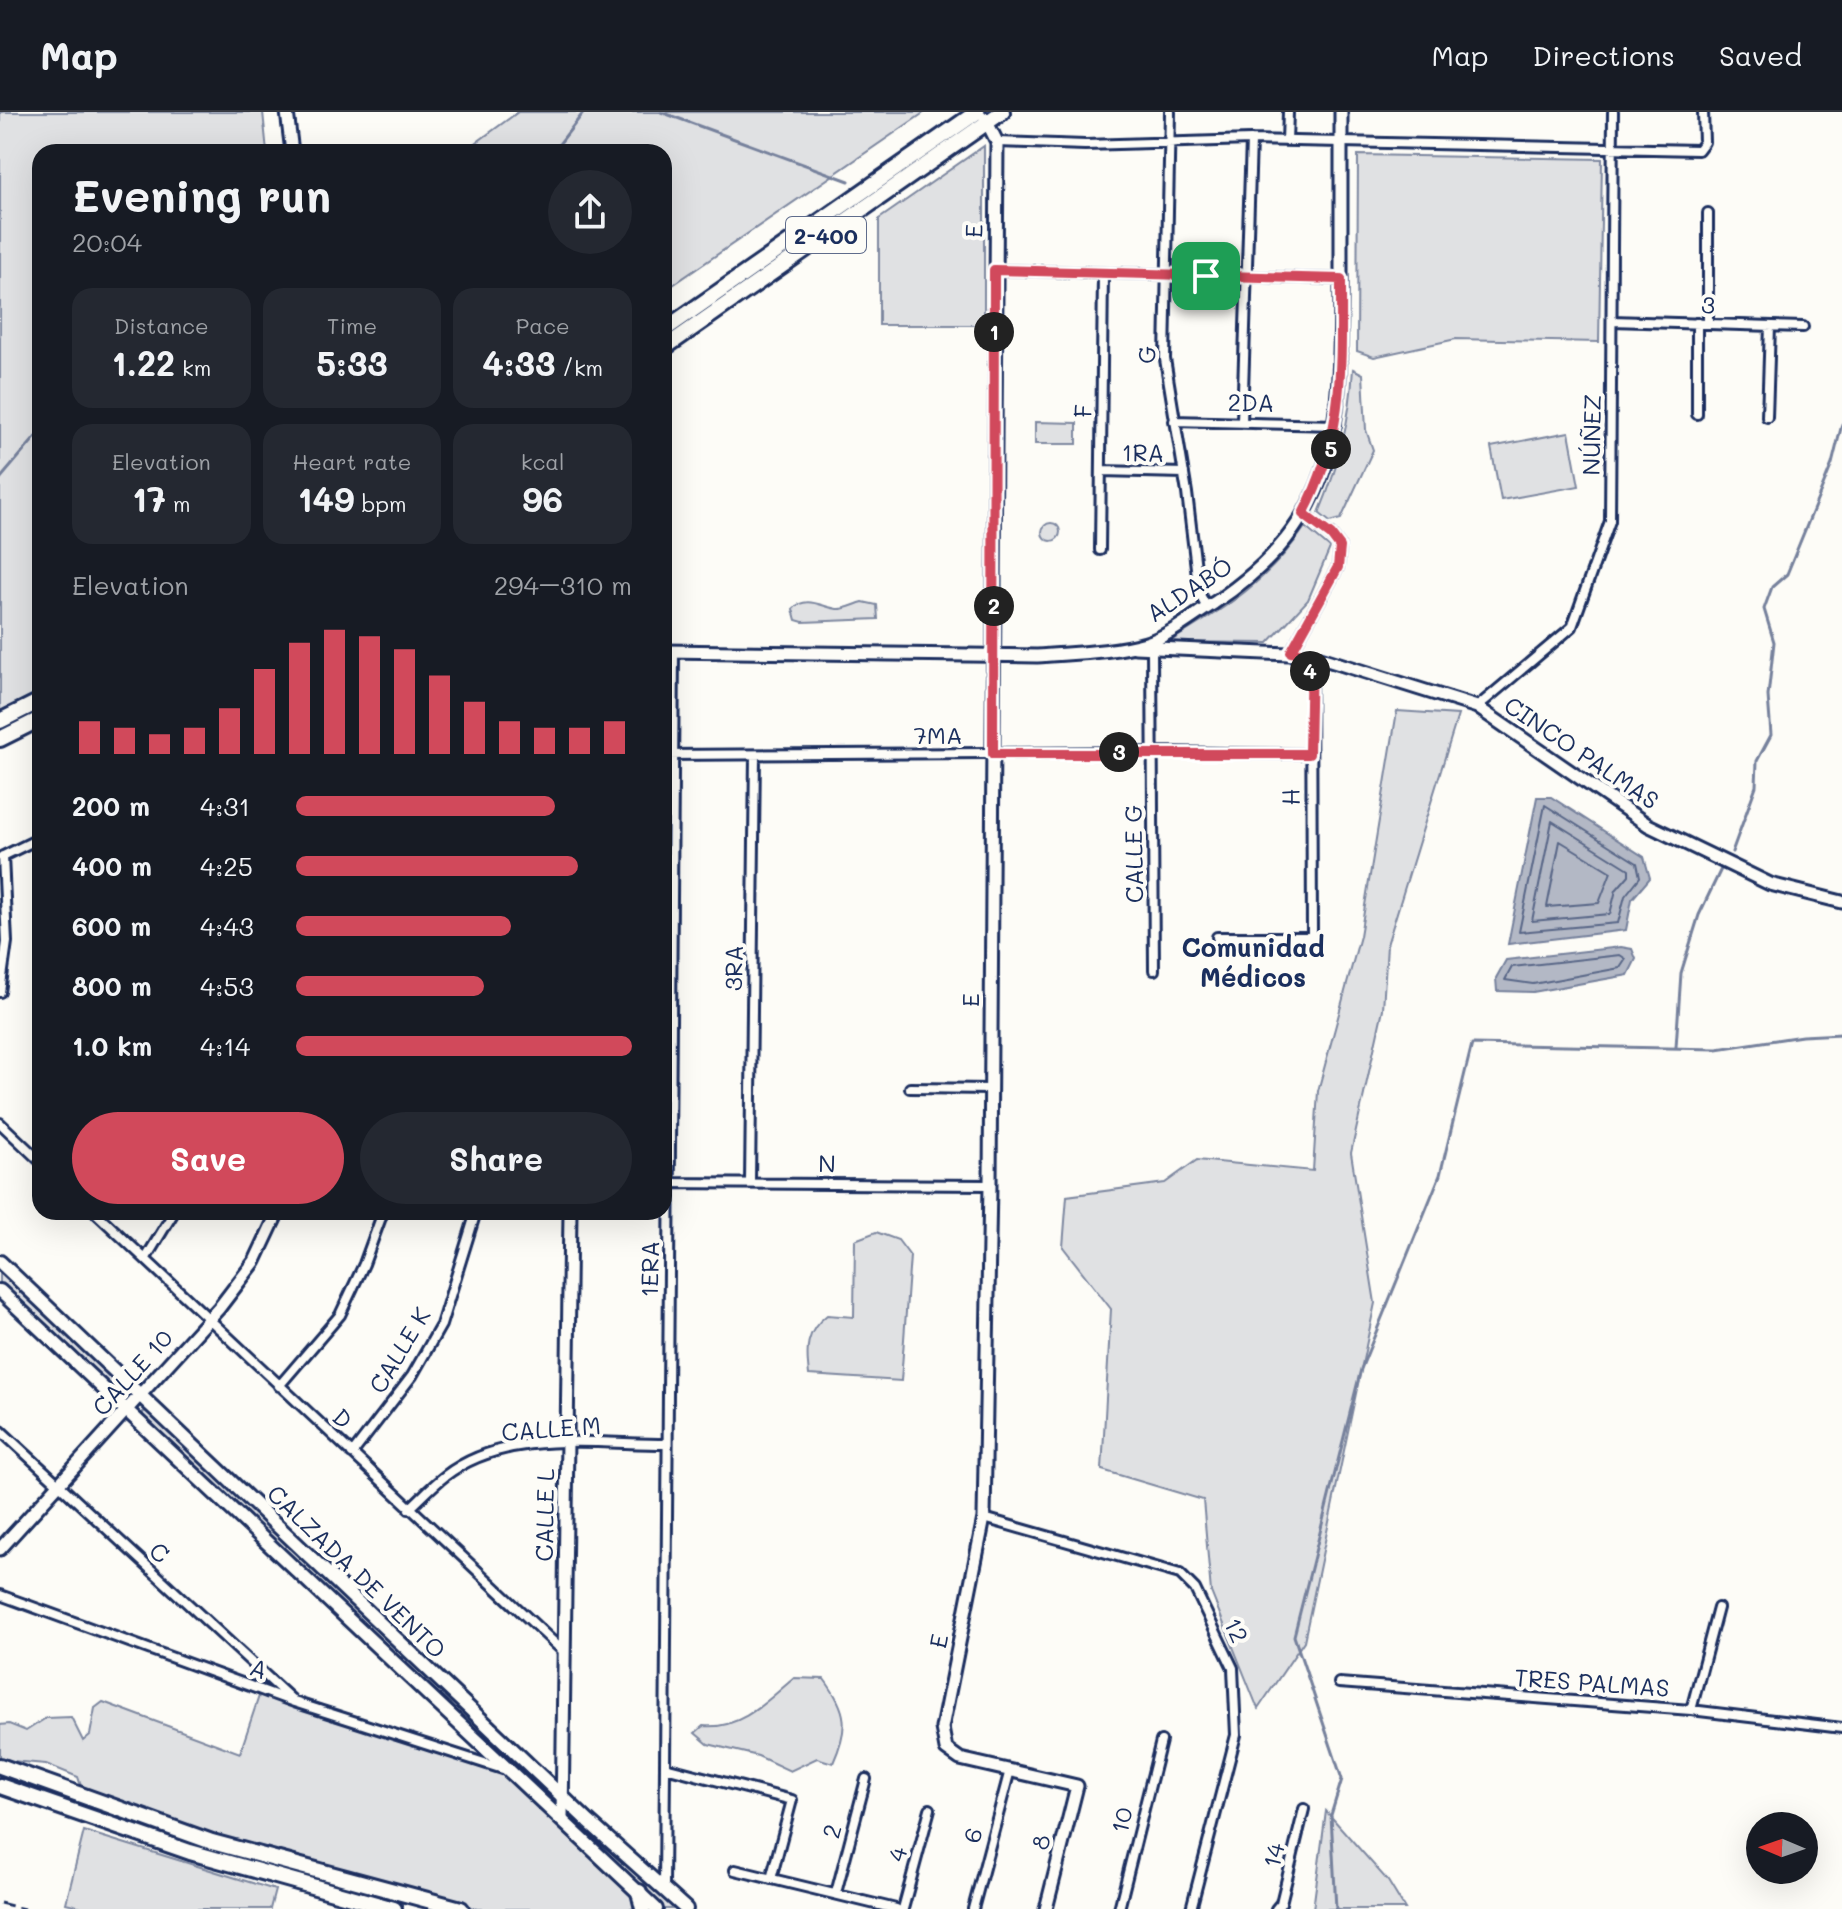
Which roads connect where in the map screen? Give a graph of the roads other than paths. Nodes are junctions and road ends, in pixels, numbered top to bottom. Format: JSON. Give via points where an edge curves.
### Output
{"nodes":[{"id":1,"x":287,"y":112,"type":"edge"},
{"id":2,"x":1002,"y":112,"type":"edge"},
{"id":3,"x":1170,"y":112,"type":"edge"},
{"id":4,"x":1288,"y":112,"type":"edge"},
{"id":5,"x":1341,"y":112,"type":"edge"},
{"id":6,"x":1613,"y":112,"type":"edge"},
{"id":7,"x":1703,"y":112,"type":"edge"},
{"id":8,"x":982,"y":115,"type":"edge"},
{"id":9,"x":1251,"y":140,"type":"junction"},
{"id":10,"x":1287,"y":141,"type":"junction"},
{"id":11,"x":997,"y":142,"type":"junction"},
{"id":12,"x":1170,"y":143,"type":"junction"},
{"id":13,"x":291,"y":144,"type":"edge"},
{"id":14,"x":1341,"y":144,"type":"junction"},
{"id":15,"x":1613,"y":147,"type":"junction"},
{"id":16,"x":1708,"y":213,"type":"dead end"},
{"id":17,"x":994,"y":270,"type":"junction"},
{"id":18,"x":1103,"y":273,"type":"junction"},
{"id":19,"x":1167,"y":275,"type":"junction"},
{"id":20,"x":1248,"y":277,"type":"junction"},
{"id":21,"x":1341,"y":279,"type":"junction"},
{"id":22,"x":1612,"y":321,"type":"junction"},
{"id":23,"x":1697,"y":323,"type":"junction"},
{"id":24,"x":1708,"y":324,"type":"junction"},
{"id":25,"x":672,"y":325,"type":"edge"},
{"id":26,"x":1770,"y":326,"type":"junction"},
{"id":27,"x":1803,"y":327,"type":"dead end"},
{"id":28,"x":672,"y":342,"type":"edge"},
{"id":29,"x":1697,"y":414,"type":"dead end"},
{"id":30,"x":1767,"y":417,"type":"dead end"},
{"id":31,"x":1174,"y":421,"type":"junction"},
{"id":32,"x":1242,"y":422,"type":"junction"},
{"id":33,"x":1332,"y":424,"type":"junction"},
{"id":34,"x":1101,"y":471,"type":"junction"},
{"id":35,"x":1184,"y":473,"type":"junction"},
{"id":36,"x":1303,"y":514,"type":"junction"},
{"id":37,"x":1100,"y":550,"type":"dead end"},
{"id":38,"x":1207,"y":608,"type":"junction"},
{"id":39,"x":1129,"y":646,"type":"joint"},
{"id":40,"x":1150,"y":646,"type":"junction"},
{"id":41,"x":672,"y":651,"type":"edge"},
{"id":42,"x":1291,"y":652,"type":"junction"},
{"id":43,"x":1311,"y":655,"type":"junction"},
{"id":44,"x":994,"y":656,"type":"junction"},
{"id":45,"x":32,"y":705,"type":"edge"},
{"id":46,"x":1477,"y":707,"type":"junction"},
{"id":47,"x":0,"y":721,"type":"edge"},
{"id":48,"x":32,"y":723,"type":"edge"},
{"id":49,"x":0,"y":739,"type":"edge"},
{"id":50,"x":1152,"y":752,"type":"junction"},
{"id":51,"x":993,"y":754,"type":"junction"},
{"id":52,"x":1309,"y":754,"type":"junction"},
{"id":53,"x":672,"y":755,"type":"edge"},
{"id":54,"x":755,"y":755,"type":"junction"},
{"id":55,"x":32,"y":842,"type":"edge"},
{"id":56,"x":1,"y":857,"type":"edge"},
{"id":57,"x":1842,"y":902,"type":"edge"},
{"id":58,"x":1217,"y":937,"type":"dead end"},
{"id":59,"x":1154,"y":970,"type":"dead end"},
{"id":60,"x":0,"y":992,"type":"edge"},
{"id":61,"x":910,"y":1088,"type":"dead end"},
{"id":62,"x":991,"y":1089,"type":"junction"},
{"id":63,"x":0,"y":1123,"type":"edge"},
{"id":64,"x":32,"y":1153,"type":"edge"},
{"id":65,"x":750,"y":1182,"type":"junction"},
{"id":66,"x":672,"y":1184,"type":"edge"},
{"id":67,"x":990,"y":1185,"type":"junction"},
{"id":68,"x":104,"y":1220,"type":"edge"},
{"id":69,"x":169,"y":1220,"type":"edge"},
{"id":70,"x":274,"y":1220,"type":"edge"},
{"id":71,"x":380,"y":1220,"type":"edge"},
{"id":72,"x":474,"y":1220,"type":"edge"},
{"id":73,"x":570,"y":1220,"type":"edge"},
{"id":74,"x":667,"y":1220,"type":"edge"},
{"id":75,"x":146,"y":1258,"type":"junction"},
{"id":76,"x":0,"y":1262,"type":"edge"},
{"id":77,"x":0,"y":1291,"type":"edge"},
{"id":78,"x":208,"y":1320,"type":"junction"},
{"id":79,"x":279,"y":1386,"type":"junction"},
{"id":80,"x":141,"y":1396,"type":"junction"},
{"id":81,"x":127,"y":1411,"type":"junction"},
{"id":82,"x":0,"y":1430,"type":"edge"},
{"id":83,"x":567,"y":1444,"type":"junction"},
{"id":84,"x":666,"y":1444,"type":"junction"},
{"id":85,"x":352,"y":1454,"type":"junction"},
{"id":86,"x":58,"y":1485,"type":"junction"},
{"id":87,"x":409,"y":1509,"type":"junction"},
{"id":88,"x":984,"y":1518,"type":"junction"},
{"id":89,"x":0,"y":1549,"type":"edge"},
{"id":90,"x":0,"y":1595,"type":"edge"},
{"id":91,"x":1718,"y":1608,"type":"dead end"},
{"id":92,"x":565,"y":1652,"type":"junction"},
{"id":93,"x":1339,"y":1683,"type":"dead end"},
{"id":94,"x":294,"y":1702,"type":"junction"},
{"id":95,"x":1691,"y":1710,"type":"junction"},
{"id":96,"x":1842,"y":1728,"type":"edge"},
{"id":97,"x":1161,"y":1741,"type":"dead end"},
{"id":98,"x":0,"y":1766,"type":"edge"},
{"id":99,"x":665,"y":1767,"type":"junction"},
{"id":100,"x":1010,"y":1770,"type":"junction"},
{"id":101,"x":507,"y":1771,"type":"junction"},
{"id":102,"x":866,"y":1779,"type":"dead end"},
{"id":103,"x":0,"y":1786,"type":"edge"},
{"id":104,"x":552,"y":1786,"type":"junction"},
{"id":105,"x":1077,"y":1786,"type":"joint"},
{"id":106,"x":536,"y":1796,"type":"junction"},
{"id":107,"x":563,"y":1796,"type":"junction"},
{"id":108,"x":930,"y":1809,"type":"dead end"},
{"id":109,"x":1304,"y":1809,"type":"dead end"},
{"id":110,"x":562,"y":1819,"type":"junction"},
{"id":111,"x":589,"y":1822,"type":"junction"},
{"id":112,"x":579,"y":1835,"type":"junction"},
{"id":113,"x":735,"y":1870,"type":"dead end"},
{"id":114,"x":771,"y":1879,"type":"junction"},
{"id":115,"x":664,"y":1889,"type":"junction"},
{"id":116,"x":639,"y":1892,"type":"junction"},
{"id":117,"x":836,"y":1893,"type":"junction"},
{"id":118,"x":394,"y":1909,"type":"edge"},
{"id":119,"x":461,"y":1909,"type":"edge"},
{"id":120,"x":643,"y":1909,"type":"edge"},
{"id":121,"x":656,"y":1909,"type":"edge"},
{"id":122,"x":686,"y":1909,"type":"edge"},
{"id":123,"x":896,"y":1909,"type":"edge"},
{"id":124,"x":903,"y":1909,"type":"edge"},
{"id":125,"x":973,"y":1909,"type":"edge"},
{"id":126,"x":1046,"y":1909,"type":"edge"},
{"id":127,"x":1119,"y":1909,"type":"edge"},
{"id":128,"x":1191,"y":1909,"type":"edge"},
{"id":129,"x":1276,"y":1909,"type":"edge"}],
"edges":[{"from":1,"to":13,"type":"street"},
{"from":2,"to":8,"type":"highway","number":"2-400"},
{"from":3,"to":12,"type":"street","name":"G"},
{"from":4,"to":10,"type":"street"},
{"from":5,"to":14,"type":"street","name":"ALDABÓ"},
{"from":6,"to":15,"type":"street","name":"NÚÑEZ"},
{"from":7,"to":15,"type":"street","via":[[1702,147]]},
{"from":8,"to":11,"type":"street","name":"E"},
{"from":8,"to":25,"type":"highway","number":"2-400"},
{"from":8,"to":28,"type":"highway","number":"2-400"},
{"from":9,"to":10,"type":"street"},
{"from":9,"to":12,"type":"street"},
{"from":9,"to":20,"type":"street"},
{"from":10,"to":14,"type":"street"},
{"from":11,"to":12,"type":"street"},
{"from":11,"to":17,"type":"street","name":"E"},
{"from":12,"to":19,"type":"street","name":"G"},
{"from":14,"to":15,"type":"street"},
{"from":14,"to":21,"type":"street","name":"ALDABÓ"},
{"from":15,"to":22,"type":"street","name":"NÚÑEZ"},
{"from":16,"to":24,"type":"street"},
{"from":17,"to":18,"type":"street"},
{"from":17,"to":44,"type":"street","name":"E"},
{"from":18,"to":19,"type":"street"},
{"from":18,"to":34,"type":"street","name":"F"},
{"from":19,"to":20,"type":"street"},
{"from":19,"to":31,"type":"street","name":"G","via":[[1165,359]]},
{"from":20,"to":21,"type":"street"},
{"from":20,"to":32,"type":"street"},
{"from":21,"to":33,"type":"street","name":"ALDABÓ","via":[[1340,392]]},
{"from":22,"to":23,"type":"street","name":"3"},
{"from":22,"to":46,"type":"street","name":"NÚÑEZ","via":[[1610,521],[1572,627]]},
{"from":23,"to":24,"type":"street","name":"3"},
{"from":23,"to":29,"type":"street"},
{"from":24,"to":26,"type":"street","name":"3"},
{"from":26,"to":27,"type":"street","name":"3"},
{"from":26,"to":30,"type":"street"},
{"from":31,"to":32,"type":"street","name":"2DA"},
{"from":31,"to":35,"type":"street","name":"G"},
{"from":32,"to":33,"type":"street","name":"2DA"},
{"from":33,"to":36,"type":"street","name":"ALDABÓ","via":[[1322,477]]},
{"from":34,"to":35,"type":"street","name":"1RA"},
{"from":34,"to":37,"type":"street","name":"F"},
{"from":35,"to":38,"type":"street","name":"G","via":[[1199,593]]},
{"from":36,"to":38,"type":"street","name":"ALDABÓ","via":[[1260,568]]},
{"from":36,"to":42,"type":"street","via":[[1340,547],[1338,567]]},
{"from":38,"to":40,"type":"street","name":"ALDABÓ"},
{"from":39,"to":40,"type":"street","name":"CINCO PALMAS"},
{"from":39,"to":44,"type":"street","name":"ALDABÓ"},
{"from":40,"to":42,"type":"street","name":"CINCO PALMAS"},
{"from":40,"to":50,"type":"street","name":"CALLE G"},
{"from":41,"to":44,"type":"street","name":"ALDABÓ"},
{"from":42,"to":43,"type":"street","name":"CINCO PALMAS"},
{"from":43,"to":46,"type":"street","name":"CINCO PALMAS"},
{"from":43,"to":52,"type":"street","name":"H"},
{"from":44,"to":51,"type":"street","name":"E"},
{"from":45,"to":47,"type":"highway"},
{"from":46,"to":57,"type":"street","name":"CINCO PALMAS","via":[[1648,825],[1770,884]]},
{"from":48,"to":49,"type":"highway"},
{"from":50,"to":51,"type":"street","name":"7MA"},
{"from":50,"to":52,"type":"street","name":"7MA"},
{"from":50,"to":59,"type":"street","name":"CALLE G"},
{"from":51,"to":54,"type":"street","name":"7MA"},
{"from":51,"to":62,"type":"street","name":"E"},
{"from":52,"to":58,"type":"street","name":"H","via":[[1312,937]]},
{"from":53,"to":54,"type":"street","name":"7MA"},
{"from":54,"to":65,"type":"street","name":"3RA"},
{"from":55,"to":56,"type":"street"},
{"from":56,"to":60,"type":"street","via":[[7,942]]},
{"from":61,"to":62,"type":"street"},
{"from":62,"to":67,"type":"street","name":"E"},
{"from":63,"to":64,"type":"street"},
{"from":65,"to":66,"type":"street","name":"N"},
{"from":65,"to":67,"type":"street","name":"N"},
{"from":67,"to":88,"type":"street","name":"E"},
{"from":68,"to":75,"type":"street","name":"D"},
{"from":69,"to":75,"type":"street"},
{"from":70,"to":78,"type":"street","name":"CALLE 10","via":[[255,1261]]},
{"from":71,"to":79,"type":"street","via":[[340,1315]]},
{"from":72,"to":85,"type":"street","name":"CALLE K","via":[[441,1325],[412,1376]]},
{"from":73,"to":83,"type":"street","name":"CALLE L"},
{"from":74,"to":84,"type":"street","name":"1ERA"},
{"from":75,"to":78,"type":"street","name":"D"},
{"from":76,"to":80,"type":"main road","name":"CALZADA DE VENTO"},
{"from":77,"to":81,"type":"main road","name":"CALZADA DE VENTO"},
{"from":78,"to":79,"type":"street","name":"D"},
{"from":78,"to":80,"type":"street","name":"CALLE 10"},
{"from":79,"to":85,"type":"street","name":"D"},
{"from":80,"to":81,"type":"street","name":"CALLE 10"},
{"from":80,"to":104,"type":"main road","name":"CALZADA DE VENTO"},
{"from":81,"to":86,"type":"street","name":"CALLE 10"},
{"from":81,"to":101,"type":"main road","name":"CALZADA DE VENTO"},
{"from":82,"to":86,"type":"street","name":"C"},
{"from":83,"to":84,"type":"street","name":"CALLE M"},
{"from":83,"to":87,"type":"street","name":"CALLE M","via":[[511,1446],[480,1456],[447,1474]]},
{"from":83,"to":92,"type":"street","name":"CALLE L"},
{"from":84,"to":99,"type":"street","name":"1ERA"},
{"from":85,"to":87,"type":"street","name":"D"},
{"from":86,"to":89,"type":"street","name":"CALLE 10"},
{"from":86,"to":94,"type":"street","name":"C"},
{"from":87,"to":92,"type":"street","name":"D"},
{"from":88,"to":100,"type":"street","name":"E","via":[[942,1728],[946,1749],[960,1759]]},
{"from":88,"to":128,"type":"street","name":"12","via":[[1135,1558],[1180,1574],[1195,1589],[1233,1668],[1237,1706],[1236,1735]]},
{"from":90,"to":94,"type":"street","name":"A"},
{"from":91,"to":95,"type":"street"},
{"from":92,"to":107,"type":"street","name":"CALLE L"},
{"from":93,"to":95,"type":"street","name":"TRES PALMAS"},
{"from":94,"to":101,"type":"street","name":"A"},
{"from":95,"to":96,"type":"street","name":"TRES PALMAS"},
{"from":97,"to":127,"type":"street","name":"10"},
{"from":98,"to":119,"type":"highway","via":[[212,1842]]},
{"from":99,"to":114,"type":"street","via":[[792,1800]]},
{"from":99,"to":115,"type":"street","name":"1ERA"},
{"from":100,"to":105,"type":"street","name":"E"},
{"from":100,"to":125,"type":"street","name":"6"},
{"from":101,"to":106,"type":"main road","name":"CALZADA DE VENTO"},
{"from":102,"to":117,"type":"street","name":"2"},
{"from":103,"to":118,"type":"highway","via":[[190,1852]]},
{"from":104,"to":106,"type":"main road","via":[[549,1796]]},
{"from":104,"to":107,"type":"main road","name":"CALZADA DE VENTO"},
{"from":105,"to":126,"type":"street","name":"8"},
{"from":106,"to":110,"type":"main road","name":"CALZADA DE VENTO"},
{"from":107,"to":110,"type":"street","name":"CALLE L"},
{"from":107,"to":111,"type":"main road","name":"CALZADA DE VENTO"},
{"from":108,"to":124,"type":"street","name":"4"},
{"from":109,"to":129,"type":"street","name":"14"},
{"from":110,"to":112,"type":"main road","name":"CALZADA DE VENTO"},
{"from":111,"to":112,"type":"main road","via":[[579,1822]]},
{"from":111,"to":115,"type":"main road","name":"CALZADA DE VENTO"},
{"from":112,"to":116,"type":"main road","name":"CALZADA DE VENTO"},
{"from":113,"to":114,"type":"street"},
{"from":114,"to":117,"type":"street"},
{"from":115,"to":122,"type":"main road","name":"CALZADA DE VENTO"},
{"from":116,"to":120,"type":"highway"},
{"from":116,"to":121,"type":"main road","name":"CALZADA DE VENTO"},
{"from":117,"to":123,"type":"street"}]}
